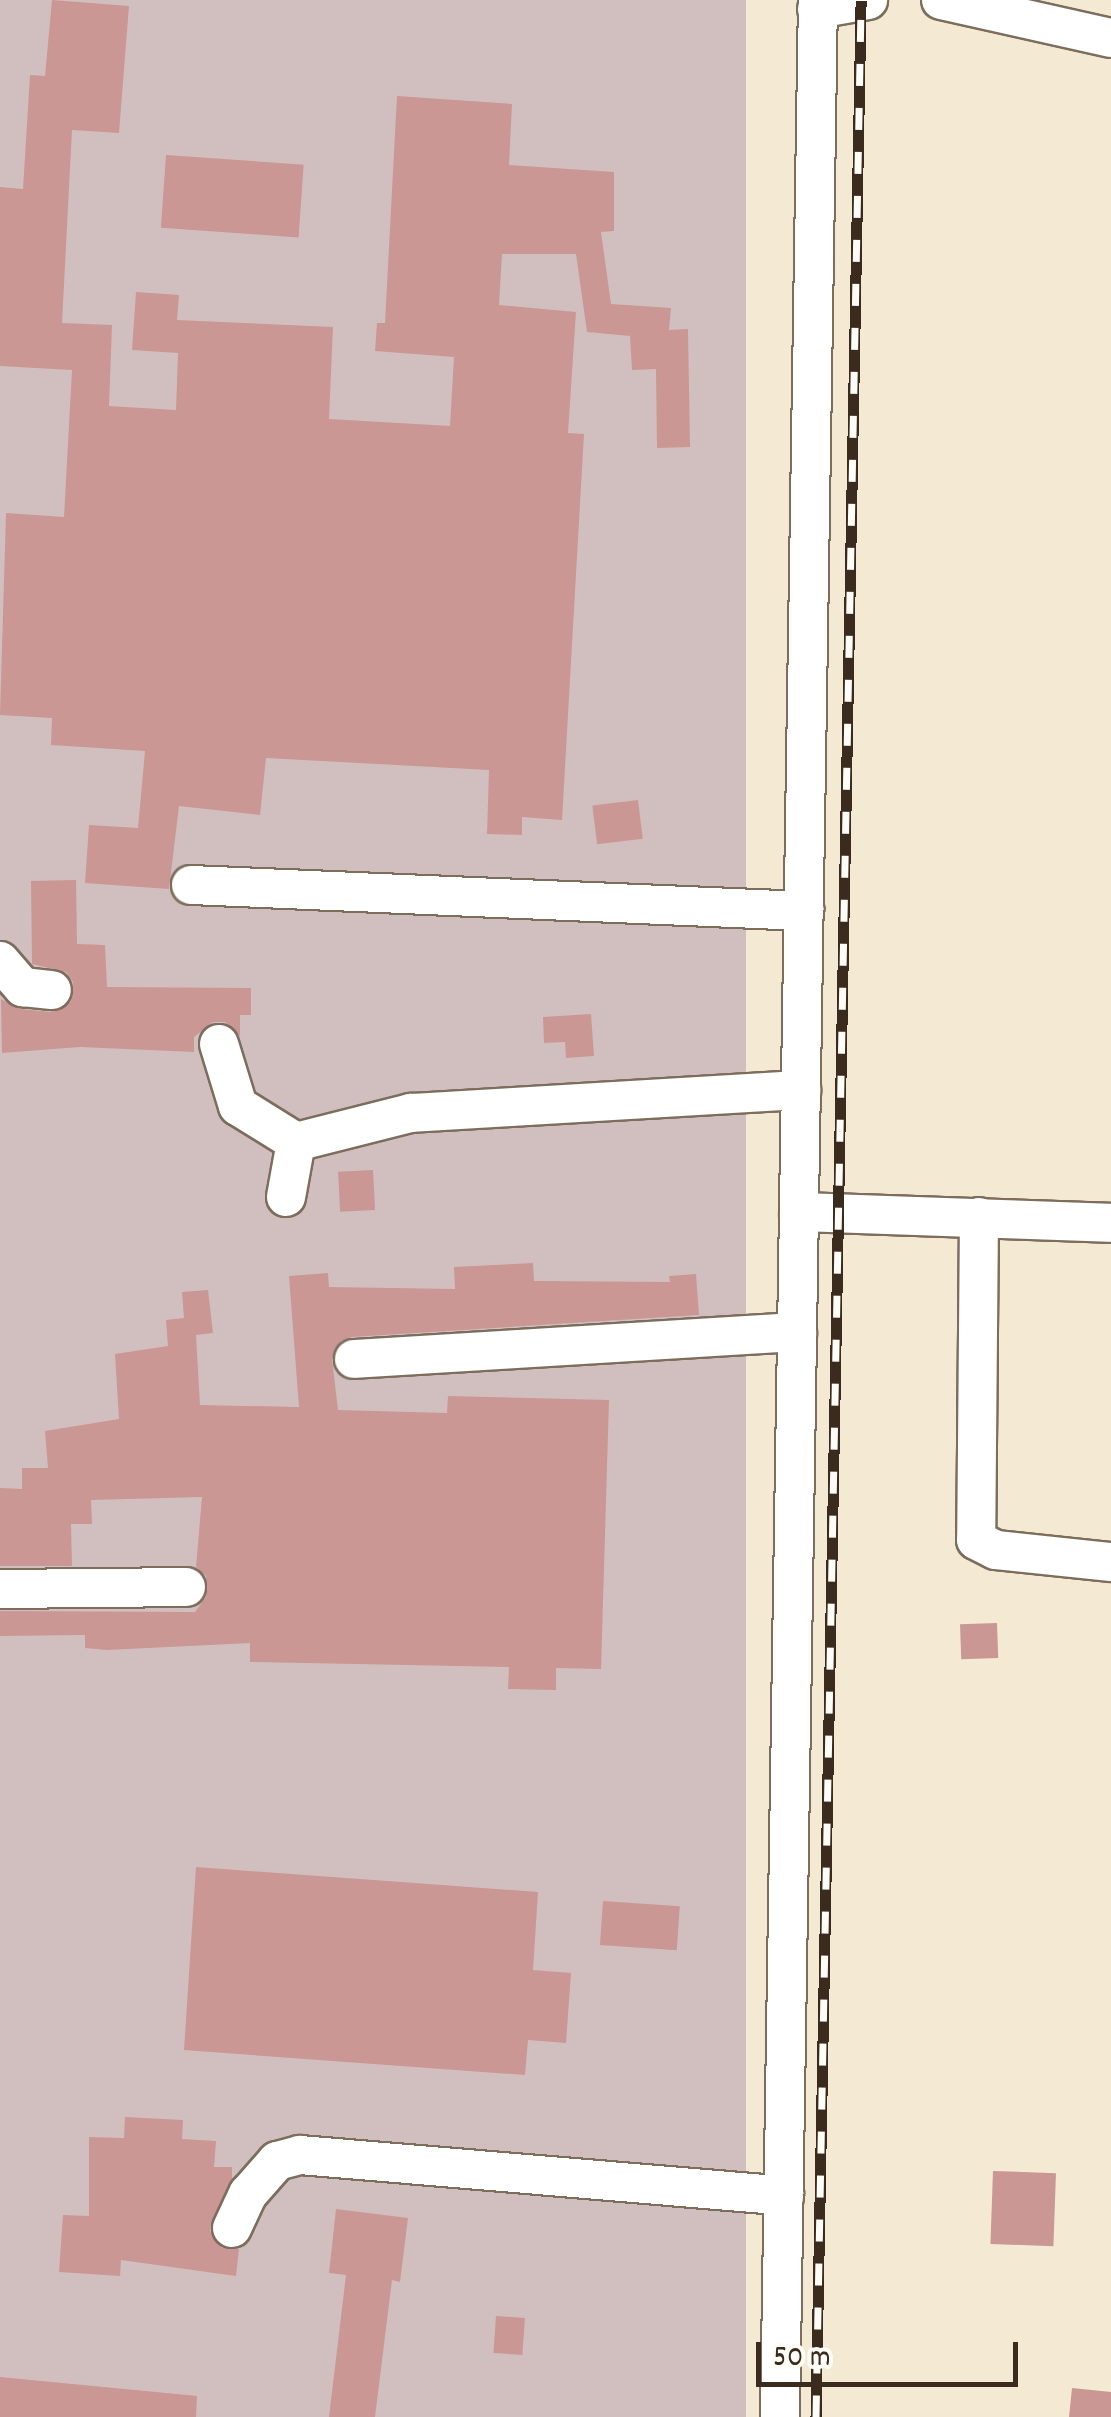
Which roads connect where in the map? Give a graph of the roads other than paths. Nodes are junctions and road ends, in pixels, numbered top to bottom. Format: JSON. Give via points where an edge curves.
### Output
{"nodes":[{"id":1,"x":868,"y":0,"type":"edge"},
{"id":2,"x":941,"y":0,"type":"edge"},
{"id":3,"x":818,"y":4,"type":"edge"},
{"id":4,"x":1111,"y":38,"type":"edge"},
{"id":5,"x":191,"y":885,"type":"dead end"},
{"id":6,"x":804,"y":911,"type":"junction"},
{"id":7,"x":0,"y":961,"type":"edge"},
{"id":8,"x":52,"y":990,"type":"dead end"},
{"id":9,"x":219,"y":1044,"type":"dead end"},
{"id":10,"x":801,"y":1090,"type":"junction"},
{"id":11,"x":296,"y":1142,"type":"junction"},
{"id":12,"x":286,"y":1197,"type":"dead end"},
{"id":13,"x":799,"y":1212,"type":"junction"},
{"id":14,"x":979,"y":1217,"type":"junction"},
{"id":15,"x":1111,"y":1223,"type":"edge"},
{"id":16,"x":797,"y":1332,"type":"junction"},
{"id":17,"x":354,"y":1360,"type":"dead end"},
{"id":18,"x":1111,"y":1562,"type":"edge"},
{"id":19,"x":186,"y":1587,"type":"dead end"},
{"id":20,"x":0,"y":1589,"type":"edge"},
{"id":21,"x":784,"y":2196,"type":"junction"},
{"id":22,"x":232,"y":2228,"type":"dead end"},
{"id":23,"x":780,"y":2417,"type":"edge"}],
"edges":[{"from":1,"to":3,"type":"street"},
{"from":2,"to":4,"type":"street"},
{"from":3,"to":6,"type":"street"},
{"from":5,"to":6,"type":"street"},
{"from":6,"to":10,"type":"street"},
{"from":7,"to":8,"type":"street","via":[[23,987]]},
{"from":9,"to":11,"type":"street","via":[[238,1106]]},
{"from":10,"to":11,"type":"street","via":[[444,1107]]},
{"from":10,"to":13,"type":"street"},
{"from":11,"to":12,"type":"street"},
{"from":13,"to":14,"type":"street"},
{"from":13,"to":16,"type":"street"},
{"from":14,"to":15,"type":"street"},
{"from":14,"to":18,"type":"street","via":[[976,1540],[996,1550]]},
{"from":16,"to":17,"type":"street"},
{"from":16,"to":21,"type":"street"},
{"from":19,"to":20,"type":"street"},
{"from":21,"to":22,"type":"street","via":[[300,2155],[278,2161],[248,2194]]},
{"from":21,"to":23,"type":"street"}]}
